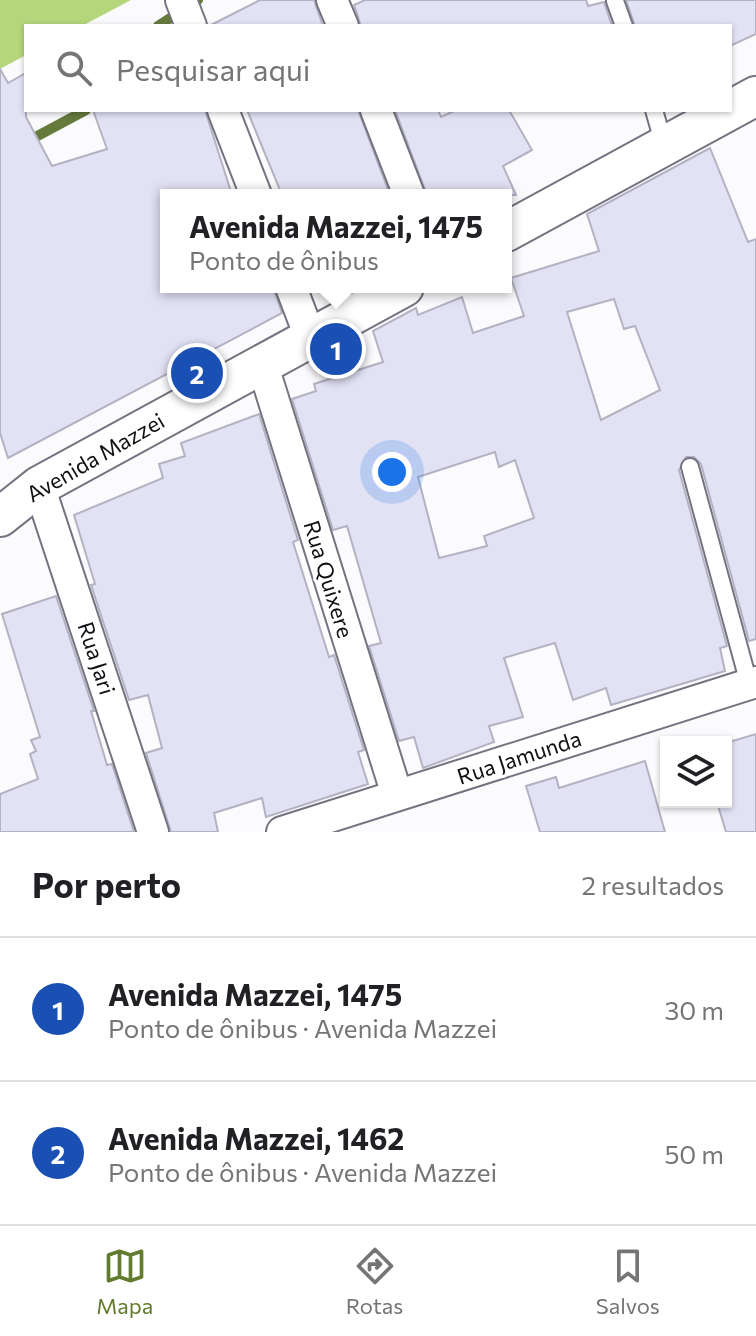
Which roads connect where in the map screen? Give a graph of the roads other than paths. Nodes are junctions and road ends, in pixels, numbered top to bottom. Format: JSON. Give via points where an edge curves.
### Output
{"nodes":[{"id":1,"x":181,"y":0,"type":"edge"},
{"id":2,"x":332,"y":0,"type":"edge"},
{"id":3,"x":615,"y":1,"type":"edge"},
{"id":4,"x":190,"y":24,"type":"edge"},
{"id":5,"x":342,"y":24,"type":"edge"},
{"id":6,"x":623,"y":24,"type":"edge"},
{"id":7,"x":756,"y":96,"type":"edge"},
{"id":8,"x":732,"y":104,"type":"edge"},
{"id":9,"x":224,"y":112,"type":"edge"},
{"id":10,"x":377,"y":112,"type":"edge"},
{"id":11,"x":708,"y":112,"type":"edge"},
{"id":12,"x":659,"y":128,"type":"edge"},
{"id":13,"x":254,"y":189,"type":"edge"},
{"id":14,"x":407,"y":189,"type":"edge"},
{"id":15,"x":512,"y":228,"type":"edge"},
{"id":16,"x":293,"y":293,"type":"edge"},
{"id":17,"x":393,"y":293,"type":"edge"},
{"id":18,"x":310,"y":337,"type":"junction"},
{"id":19,"x":262,"y":363,"type":"junction"},
{"id":20,"x":690,"y":467,"type":"dead end"},
{"id":21,"x":39,"y":486,"type":"junction"},
{"id":22,"x":0,"y":517,"type":"edge"},
{"id":23,"x":753,"y":683,"type":"edge"},
{"id":24,"x":397,"y":795,"type":"junction"},
{"id":25,"x":153,"y":832,"type":"edge"},
{"id":26,"x":282,"y":832,"type":"edge"}],
"edges":[{"from":1,"to":4,"type":"street"},
{"from":2,"to":5,"type":"street"},
{"from":3,"to":6,"type":"lane"},
{"from":7,"to":8,"type":"street"},
{"from":9,"to":13,"type":"street"},
{"from":10,"to":14,"type":"street"},
{"from":11,"to":12,"type":"street"},
{"from":12,"to":15,"type":"street"},
{"from":16,"to":18,"type":"street"},
{"from":17,"to":18,"type":"street","name":"Avenida Mazzei"},
{"from":18,"to":19,"type":"street","name":"Avenida Mazzei"},
{"from":19,"to":21,"type":"street","name":"Avenida Mazzei"},
{"from":19,"to":24,"type":"street","name":"Rua Quixere"},
{"from":20,"to":23,"type":"lane"},
{"from":21,"to":22,"type":"street","name":"Avenida Mazzei"},
{"from":21,"to":25,"type":"street","name":"Rua Jari"},
{"from":23,"to":24,"type":"street","name":"Rua Jamunda"},
{"from":24,"to":26,"type":"street","name":"Rua Jamunda"}]}
